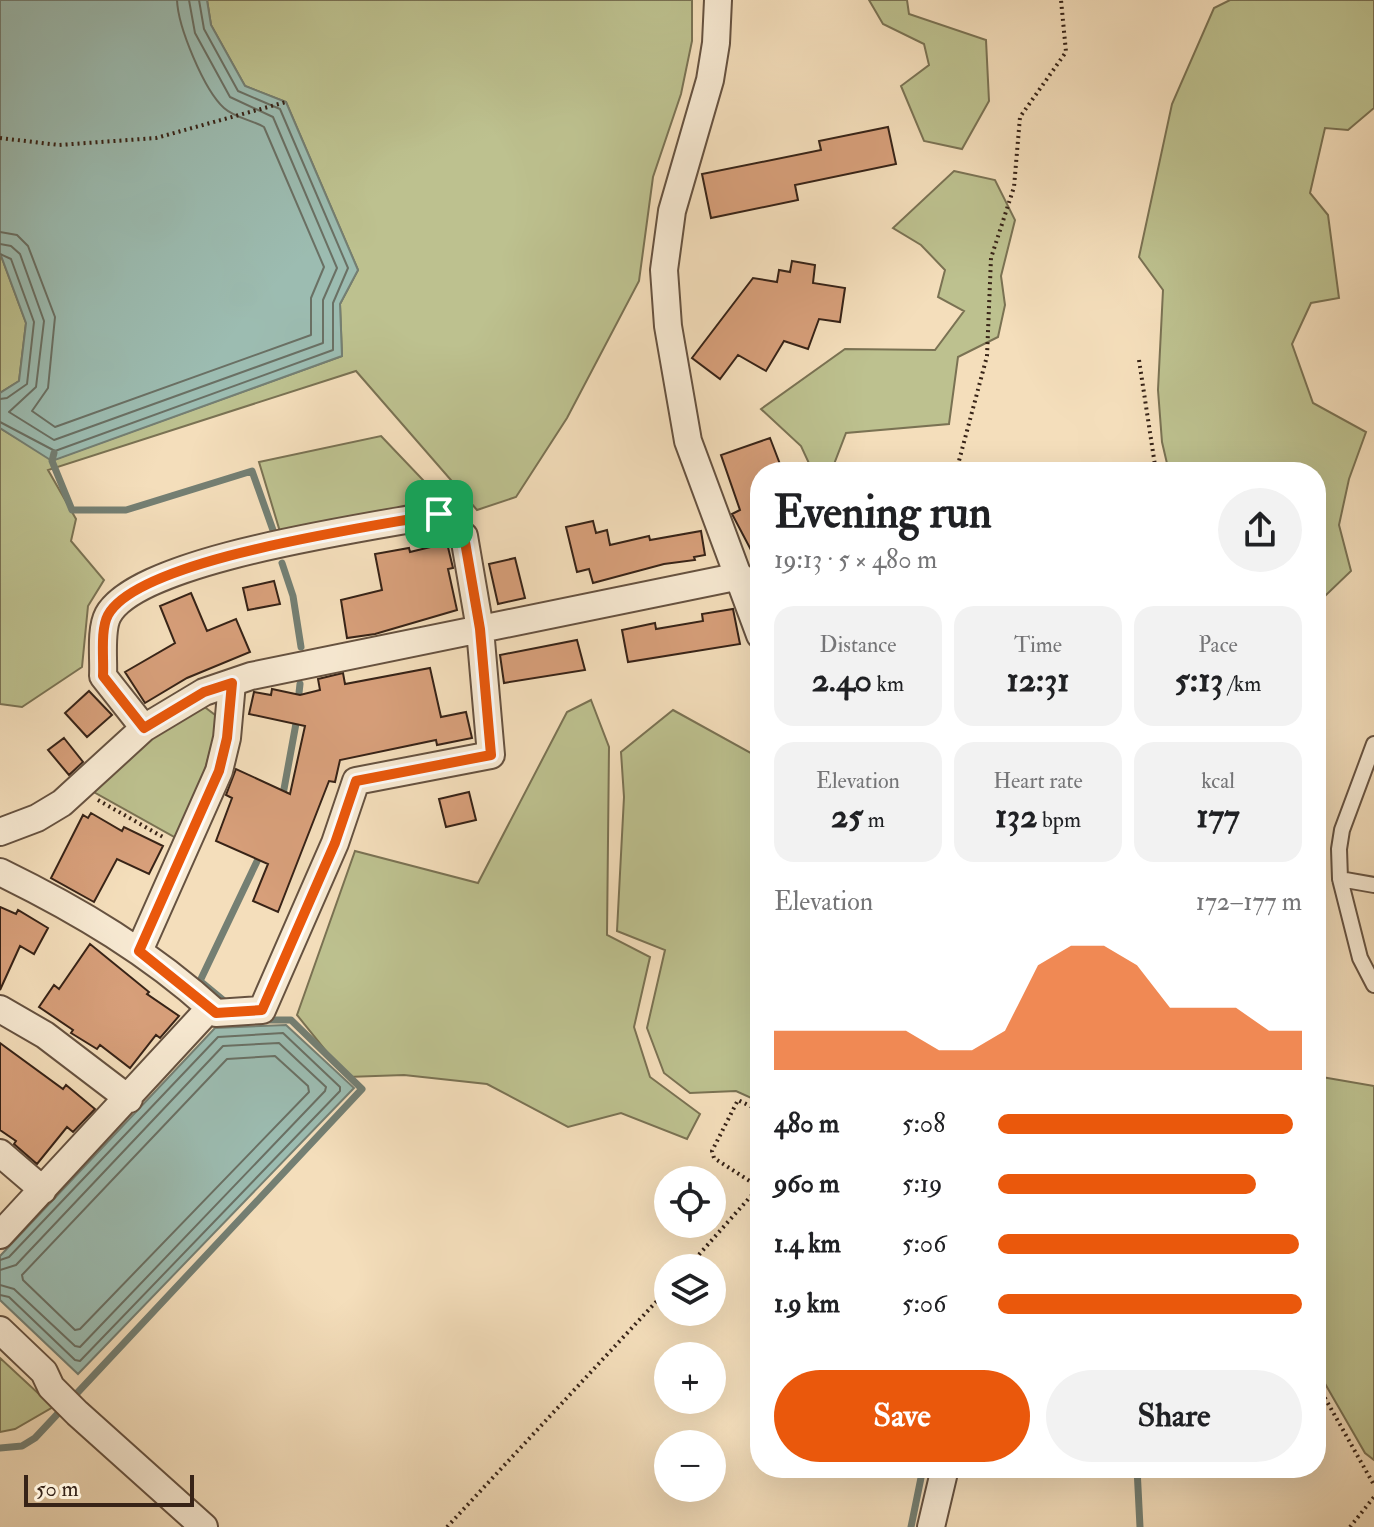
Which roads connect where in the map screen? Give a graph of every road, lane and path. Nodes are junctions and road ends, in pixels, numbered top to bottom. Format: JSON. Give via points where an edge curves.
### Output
{"nodes":[{"id":1,"x":718,"y":0,"type":"edge"},
{"id":2,"x":1061,"y":0,"type":"edge"},
{"id":3,"x":286,"y":102,"type":"dead end"},
{"id":4,"x":0,"y":138,"type":"edge"},
{"id":5,"x":1139,"y":360,"type":"dead end"},
{"id":6,"x":959,"y":462,"type":"edge"},
{"id":7,"x":1154,"y":462,"type":"edge"},
{"id":8,"x":740,"y":576,"type":"junction"},
{"id":9,"x":750,"y":606,"type":"edge"},
{"id":10,"x":480,"y":629,"type":"junction"},
{"id":11,"x":232,"y":683,"type":"junction"},
{"id":12,"x":144,"y":728,"type":"junction"},
{"id":13,"x":1374,"y":744,"type":"edge"},
{"id":14,"x":1370,"y":766,"type":"edge"},
{"id":15,"x":78,"y":789,"type":"junction"},
{"id":16,"x":0,"y":832,"type":"edge"},
{"id":17,"x":186,"y":849,"type":"junction"},
{"id":18,"x":0,"y":872,"type":"edge"},
{"id":19,"x":1340,"y":879,"type":"junction"},
{"id":20,"x":1374,"y":885,"type":"edge"},
{"id":21,"x":139,"y":951,"type":"junction"},
{"id":22,"x":1374,"y":985,"type":"edge"},
{"id":23,"x":0,"y":1009,"type":"edge"},
{"id":24,"x":213,"y":1011,"type":"junction"},
{"id":25,"x":129,"y":1099,"type":"junction"},
{"id":26,"x":750,"y":1106,"type":"edge"},
{"id":27,"x":0,"y":1153,"type":"edge"},
{"id":28,"x":750,"y":1181,"type":"edge"},
{"id":29,"x":43,"y":1190,"type":"junction"},
{"id":30,"x":750,"y":1197,"type":"edge"},
{"id":31,"x":0,"y":1235,"type":"edge"},
{"id":32,"x":699,"y":1254,"type":"edge"},
{"id":33,"x":654,"y":1304,"type":"edge"},
{"id":34,"x":0,"y":1330,"type":"edge"},
{"id":35,"x":1326,"y":1400,"type":"edge"},
{"id":36,"x":943,"y":1478,"type":"edge"},
{"id":37,"x":1374,"y":1485,"type":"edge"},
{"id":38,"x":1374,"y":1497,"type":"edge"},
{"id":39,"x":204,"y":1527,"type":"edge"},
{"id":40,"x":447,"y":1527,"type":"edge"},
{"id":41,"x":931,"y":1527,"type":"edge"},
{"id":42,"x":1350,"y":1527,"type":"edge"}],
"edges":[{"from":1,"to":8,"type":"street","via":[[710,80],[672,211],[664,270],[685,431]]},
{"from":2,"to":6,"type":"path","via":[[1066,52],[1020,117],[1014,187],[991,258],[987,356]]},
{"from":3,"to":4,"type":"path","via":[[156,138],[59,145]]},
{"from":5,"to":7,"type":"path"},
{"from":8,"to":9,"type":"street"},
{"from":8,"to":10,"type":"street"},
{"from":10,"to":11,"type":"street"},
{"from":10,"to":12,"type":"street","via":[[464,536],[439,514],[206,562],[120,599],[106,617],[103,676]]},
{"from":10,"to":24,"type":"street","via":[[491,755],[356,781],[335,843],[262,1010]]},
{"from":11,"to":12,"type":"street","via":[[204,692]]},
{"from":11,"to":17,"type":"street","via":[[219,771]]},
{"from":12,"to":15,"type":"street"},
{"from":13,"to":14,"type":"lane"},
{"from":14,"to":19,"type":"lane","via":[[1342,830]]},
{"from":15,"to":16,"type":"street","via":[[37,818]]},
{"from":15,"to":17,"type":"path"},
{"from":17,"to":21,"type":"street"},
{"from":18,"to":21,"type":"street","via":[[62,902]]},
{"from":19,"to":20,"type":"lane"},
{"from":19,"to":22,"type":"lane","via":[[1360,958]]},
{"from":21,"to":24,"type":"street"},
{"from":23,"to":25,"type":"street","via":[[45,1035]]},
{"from":24,"to":25,"type":"street"},
{"from":25,"to":29,"type":"street"},
{"from":26,"to":28,"type":"path","via":[[738,1100],[712,1151],[714,1158]]},
{"from":27,"to":29,"type":"street"},
{"from":29,"to":31,"type":"street"},
{"from":30,"to":32,"type":"path"},
{"from":33,"to":40,"type":"path"},
{"from":34,"to":39,"type":"street","via":[[77,1413]]},
{"from":35,"to":37,"type":"path"},
{"from":36,"to":41,"type":"street"},
{"from":38,"to":42,"type":"path"}]}
